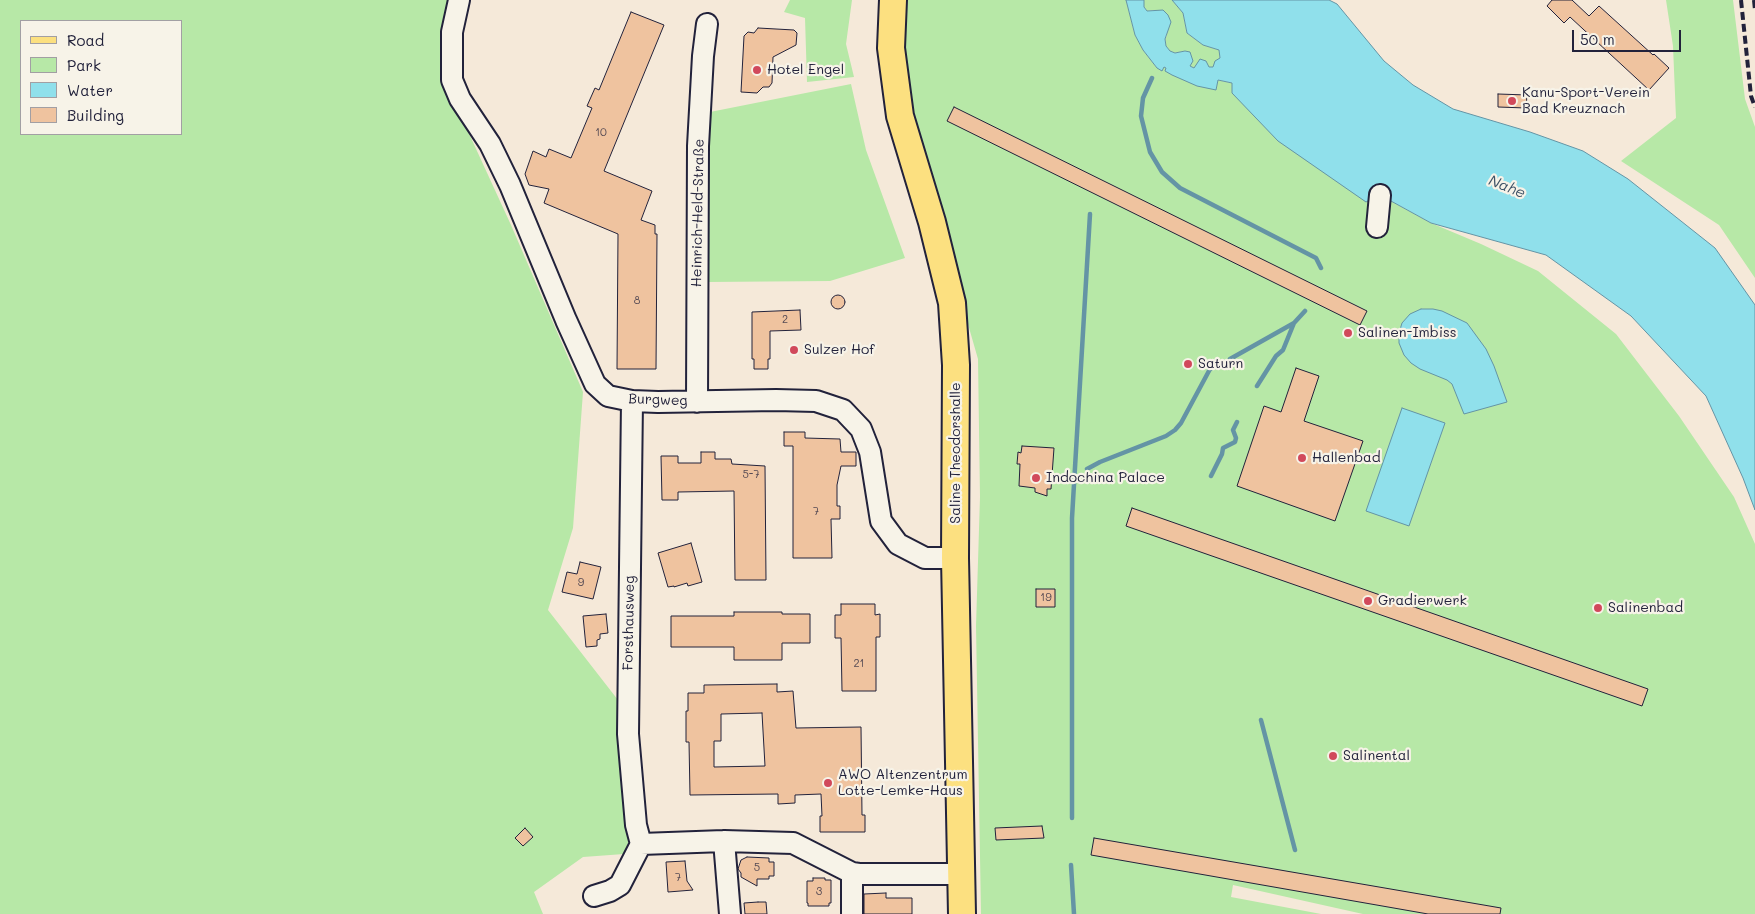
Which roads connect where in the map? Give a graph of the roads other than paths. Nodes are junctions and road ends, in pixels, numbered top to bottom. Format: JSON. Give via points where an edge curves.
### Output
{"nodes":[{"id":1,"x":458,"y":0,"type":"edge"},
{"id":2,"x":893,"y":0,"type":"edge"},
{"id":3,"x":707,"y":24,"type":"dead end"},
{"id":4,"x":1380,"y":195,"type":"dead end"},
{"id":5,"x":1377,"y":227,"type":"dead end"},
{"id":6,"x":632,"y":401,"type":"junction"},
{"id":7,"x":697,"y":402,"type":"junction"},
{"id":8,"x":955,"y":558,"type":"junction"},
{"id":9,"x":724,"y":841,"type":"junction"},
{"id":10,"x":641,"y":844,"type":"junction"},
{"id":11,"x":852,"y":873,"type":"junction"},
{"id":12,"x":962,"y":874,"type":"junction"},
{"id":13,"x":594,"y":896,"type":"dead end"},
{"id":14,"x":730,"y":914,"type":"edge"},
{"id":15,"x":852,"y":914,"type":"edge"},
{"id":16,"x":962,"y":914,"type":"edge"}],
"edges":[{"from":1,"to":6,"type":"street","name":"Burgweg","via":[[452,32],[452,80],[460,99],[490,144],[510,185],[595,384],[608,396]]},
{"from":2,"to":8,"type":"main road","name":"Saline Theodorshalle","via":[[891,48],[900,116],[952,303],[956,365]]},
{"from":3,"to":7,"type":"street","name":"Heinrich-Held-Straße","via":[[698,146]]},
{"from":4,"to":5,"type":"street"},
{"from":6,"to":7,"type":"street","name":"Burgweg"},
{"from":6,"to":10,"type":"street","name":"Forsthausweg","via":[[628,734],[635,817]]},
{"from":7,"to":8,"type":"street","name":"Burgweg","via":[[816,401],[843,410],[860,429],[870,452],[881,521],[898,544],[925,558]]},
{"from":8,"to":12,"type":"main road","name":"Saline Theodorshalle"},
{"from":9,"to":10,"type":"street"},
{"from":9,"to":11,"type":"street","via":[[793,843]]},
{"from":9,"to":14,"type":"street"},
{"from":10,"to":13,"type":"street","via":[[620,885]]},
{"from":11,"to":12,"type":"street"},
{"from":11,"to":15,"type":"street"},
{"from":12,"to":16,"type":"main road","name":"Saline Theodorshalle"}]}
